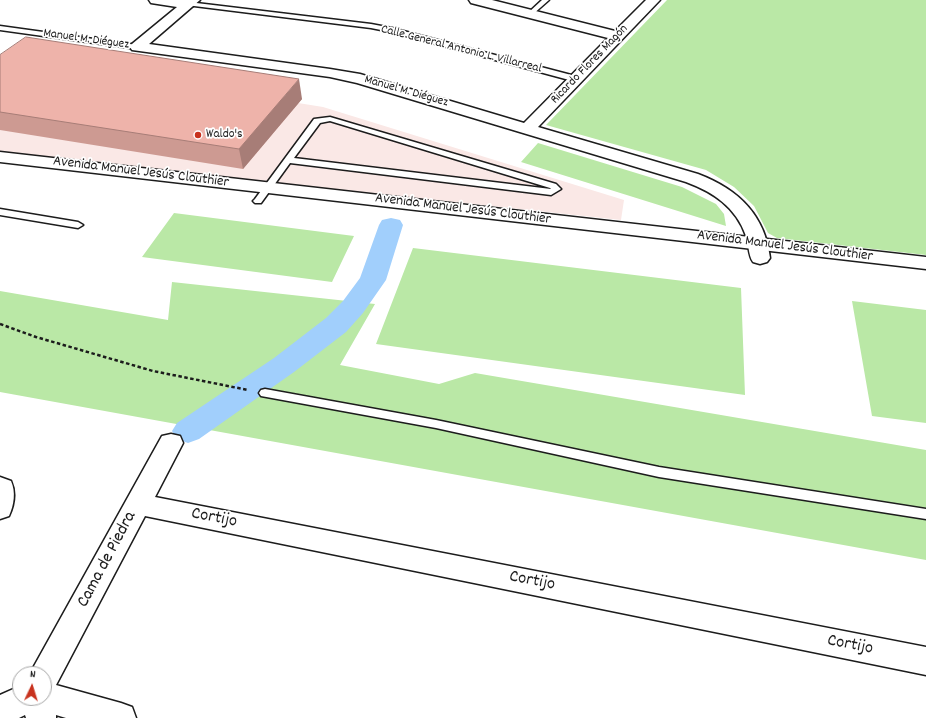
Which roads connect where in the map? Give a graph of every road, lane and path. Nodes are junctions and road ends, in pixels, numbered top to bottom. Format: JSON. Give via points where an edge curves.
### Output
{"nodes":[{"id":1,"x":156,"y":0,"type":"edge"},
{"id":2,"x":476,"y":0,"type":"edge"},
{"id":3,"x":546,"y":0,"type":"edge"},
{"id":4,"x":653,"y":0,"type":"edge"},
{"id":5,"x":191,"y":2,"type":"edge"},
{"id":6,"x":530,"y":14,"type":"junction"},
{"id":7,"x":0,"y":28,"type":"edge"},
{"id":8,"x":618,"y":36,"type":"junction"},
{"id":9,"x":137,"y":47,"type":"junction"},
{"id":10,"x":576,"y":80,"type":"junction"},
{"id":11,"x":527,"y":129,"type":"junction"},
{"id":12,"x":288,"y":160,"type":"junction"},
{"id":13,"x":1,"y":162,"type":"edge"},
{"id":14,"x":263,"y":194,"type":"junction"},
{"id":15,"x":0,"y":212,"type":"edge"},
{"id":16,"x":78,"y":225,"type":"dead end"},
{"id":17,"x":759,"y":251,"type":"junction"},
{"id":18,"x":926,"y":263,"type":"edge"},
{"id":19,"x":926,"y":278,"type":"edge"},
{"id":20,"x":0,"y":324,"type":"edge"},
{"id":21,"x":259,"y":392,"type":"joint"},
{"id":22,"x":171,"y":443,"type":"dead end"},
{"id":23,"x":0,"y":487,"type":"edge"},
{"id":24,"x":138,"y":504,"type":"junction"},
{"id":25,"x":0,"y":508,"type":"edge"},
{"id":26,"x":926,"y":514,"type":"edge"},
{"id":27,"x":926,"y":661,"type":"edge"},
{"id":28,"x":50,"y":666,"type":"edge"},
{"id":29,"x":52,"y":699,"type":"edge"},
{"id":30,"x":12,"y":705,"type":"edge"},
{"id":31,"x":38,"y":706,"type":"edge"},
{"id":32,"x":0,"y":711,"type":"edge"},
{"id":33,"x":41,"y":718,"type":"edge"},
{"id":34,"x":121,"y":718,"type":"edge"}],
"edges":[{"from":1,"to":5,"type":"street","name":"Calle General Antonio L. Villarreal"},
{"from":2,"to":6,"type":"street"},
{"from":3,"to":6,"type":"lane"},
{"from":4,"to":8,"type":"street","name":"Ricardo Flores Magón"},
{"from":5,"to":9,"type":"street"},
{"from":5,"to":10,"type":"lane","name":"Calle General Antonio L. Villarreal","via":[[392,30]]},
{"from":6,"to":8,"type":"street"},
{"from":7,"to":9,"type":"lane","name":"Manuel M. Diéguez"},
{"from":8,"to":10,"type":"street","name":"Ricardo Flores Magón"},
{"from":9,"to":11,"type":"street","name":"Manuel M. Diéguez","via":[[360,79]]},
{"from":10,"to":11,"type":"street","name":"Ricardo Flores Magón"},
{"from":11,"to":17,"type":"street","name":"Manuel M. Diéguez","via":[[649,164],[708,185],[736,203],[746,216]]},
{"from":12,"to":12,"type":"lane","via":[[551,192],[557,189],[330,119],[317,121]]},
{"from":12,"to":14,"type":"lane"},
{"from":13,"to":14,"type":"street","name":"Avenida Manuel Jesús Clouthier"},
{"from":14,"to":17,"type":"street","name":"Avenida Manuel Jesús Clouthier"},
{"from":15,"to":16,"type":"lane"},
{"from":17,"to":18,"type":"street","name":"Avenida Manuel Jesús Clouthier"},
{"from":17,"to":19,"type":"street","name":"Avenida Manuel Jesús Clouthier"},
{"from":20,"to":21,"type":"path","via":[[153,371]]},
{"from":21,"to":26,"type":"lane","via":[[436,424],[659,472]]},
{"from":22,"to":24,"type":"street","name":"Cama de Piedra"},
{"from":23,"to":25,"type":"street"},
{"from":24,"to":27,"type":"street","name":"Cortijo"},
{"from":24,"to":28,"type":"street","name":"Cama de Piedra"},
{"from":29,"to":34,"type":"street"},
{"from":30,"to":32,"type":"street"},
{"from":31,"to":33,"type":"street"}]}
